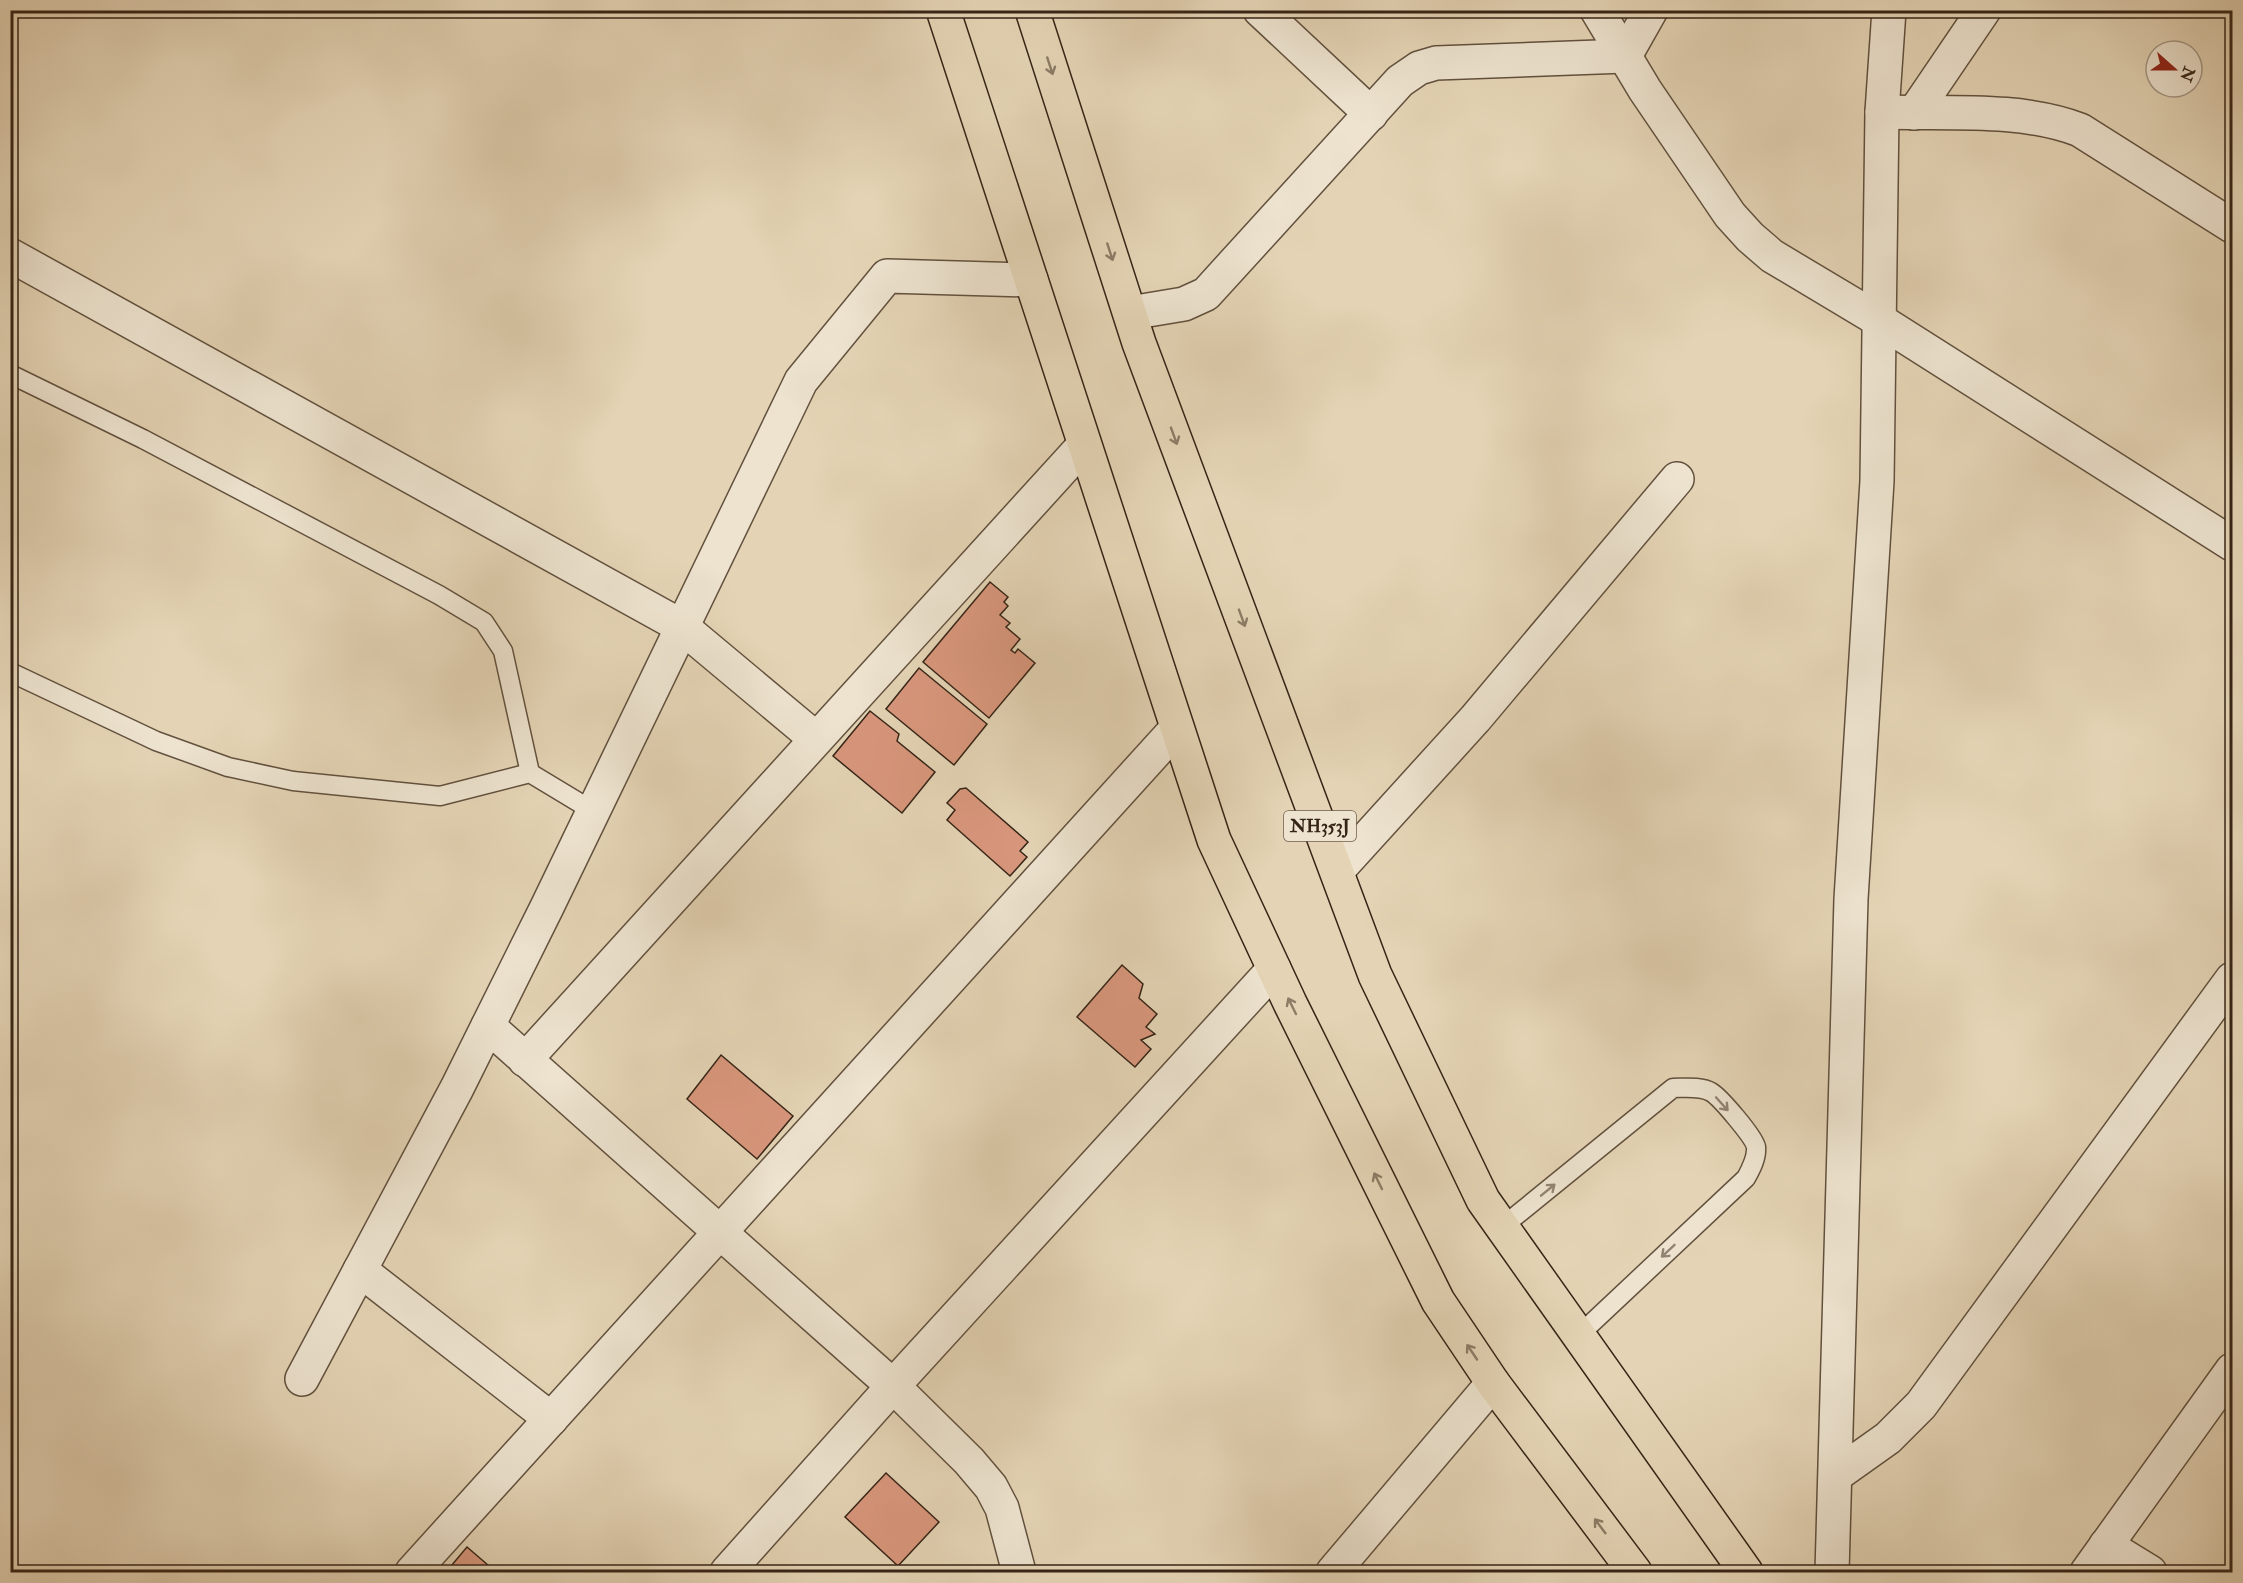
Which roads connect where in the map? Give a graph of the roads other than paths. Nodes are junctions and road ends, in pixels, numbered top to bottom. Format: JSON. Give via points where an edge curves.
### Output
{"nodes":[{"id":1,"x":943,"y":10,"type":"edge"},
{"id":2,"x":1032,"y":10,"type":"edge"},
{"id":3,"x":1260,"y":10,"type":"edge"},
{"id":4,"x":1597,"y":10,"type":"edge"},
{"id":5,"x":1651,"y":10,"type":"edge"},
{"id":6,"x":1889,"y":10,"type":"edge"},
{"id":7,"x":1984,"y":10,"type":"edge"},
{"id":8,"x":1624,"y":56,"type":"junction"},
{"id":9,"x":1882,"y":112,"type":"junction"},
{"id":10,"x":1914,"y":113,"type":"junction"},
{"id":11,"x":1371,"y":114,"type":"junction"},
{"id":12,"x":2232,"y":226,"type":"edge"},
{"id":13,"x":10,"y":255,"type":"edge"},
{"id":14,"x":1030,"y":280,"type":"junction"},
{"id":15,"x":1130,"y":313,"type":"junction"},
{"id":16,"x":1880,"y":320,"type":"junction"},
{"id":17,"x":10,"y":374,"type":"edge"},
{"id":18,"x":1083,"y":445,"type":"junction"},
{"id":19,"x":1677,"y":479,"type":"dead end"},
{"id":20,"x":2232,"y":544,"type":"edge"},
{"id":21,"x":681,"y":626,"type":"junction"},
{"id":22,"x":10,"y":672,"type":"edge"},
{"id":23,"x":1177,"y":728,"type":"junction"},
{"id":24,"x":815,"y":738,"type":"junction"},
{"id":25,"x":530,"y":773,"type":"junction"},
{"id":26,"x":593,"y":811,"type":"junction"},
{"id":27,"x":1337,"y":872,"type":"junction"},
{"id":28,"x":1274,"y":969,"type":"junction"},
{"id":29,"x":2232,"y":979,"type":"edge"},
{"id":30,"x":488,"y":1026,"type":"junction"},
{"id":31,"x":525,"y":1060,"type":"junction"},
{"id":32,"x":1502,"y":1227,"type":"junction"},
{"id":33,"x":721,"y":1232,"type":"junction"},
{"id":34,"x":360,"y":1270,"type":"junction"},
{"id":35,"x":1579,"y":1335,"type":"junction"},
{"id":36,"x":302,"y":1379,"type":"dead end"},
{"id":37,"x":2229,"y":1380,"type":"edge"},
{"id":38,"x":1493,"y":1383,"type":"junction"},
{"id":39,"x":893,"y":1386,"type":"junction"},
{"id":40,"x":551,"y":1419,"type":"junction"},
{"id":41,"x":1836,"y":1475,"type":"junction"},
{"id":42,"x":2106,"y":1545,"type":"junction"},
{"id":43,"x":412,"y":1572,"type":"edge"},
{"id":44,"x":727,"y":1572,"type":"edge"},
{"id":45,"x":1019,"y":1572,"type":"edge"},
{"id":46,"x":1333,"y":1572,"type":"edge"},
{"id":47,"x":1635,"y":1572,"type":"edge"},
{"id":48,"x":1746,"y":1572,"type":"edge"},
{"id":49,"x":1832,"y":1572,"type":"edge"},
{"id":50,"x":2087,"y":1572,"type":"edge"},
{"id":51,"x":2150,"y":1572,"type":"edge"}],
"edges":[{"from":1,"to":14,"type":"highway"},
{"from":2,"to":15,"type":"highway","number":"NH353J","one_way":true},
{"from":3,"to":11,"type":"street"},
{"from":4,"to":8,"type":"street"},
{"from":5,"to":8,"type":"street"},
{"from":6,"to":9,"type":"street"},
{"from":7,"to":10,"type":"street"},
{"from":8,"to":11,"type":"street","via":[[1436,63],[1419,68],[1400,81]]},
{"from":8,"to":16,"type":"street","via":[[1730,215],[1750,237],[1772,256]]},
{"from":9,"to":10,"type":"street"},
{"from":9,"to":16,"type":"street"},
{"from":10,"to":12,"type":"street","via":[[2057,121],[2080,130]]},
{"from":11,"to":15,"type":"street","via":[[1206,294],[1184,304]]},
{"from":13,"to":21,"type":"street"},
{"from":14,"to":18,"type":"highway"},
{"from":14,"to":21,"type":"street","via":[[887,276],[801,381]]},
{"from":15,"to":27,"type":"highway","number":"NH353J","one_way":true},
{"from":16,"to":20,"type":"street"},
{"from":16,"to":41,"type":"street","via":[[1877,481],[1851,899]]},
{"from":17,"to":25,"type":"lane","via":[[153,445],[484,622],[503,651]]},
{"from":18,"to":23,"type":"highway"},
{"from":18,"to":24,"type":"street"},
{"from":19,"to":27,"type":"street","via":[[1475,719]]},
{"from":21,"to":24,"type":"street"},
{"from":21,"to":26,"type":"street"},
{"from":22,"to":25,"type":"lane","via":[[156,741],[228,767],[292,781],[440,796]]},
{"from":23,"to":28,"type":"highway","via":[[1214,840]]},
{"from":23,"to":33,"type":"street"},
{"from":24,"to":31,"type":"street"},
{"from":25,"to":26,"type":"lane"},
{"from":26,"to":30,"type":"street"},
{"from":27,"to":32,"type":"highway","number":"NH353J","via":[[1375,975],[1483,1200]]},
{"from":38,"to":28,"type":"highway","one_way":true,"via":[[1438,1301]]},
{"from":28,"to":39,"type":"street"},
{"from":29,"to":41,"type":"street","via":[[1921,1405],[1888,1438]]},
{"from":30,"to":31,"type":"street"},
{"from":30,"to":34,"type":"street"},
{"from":31,"to":33,"type":"street"},
{"from":32,"to":35,"type":"highway","number":"NH353J"},
{"from":32,"to":35,"type":"lane","one_way":true,"via":[[1673,1088],[1710,1092],[1752,1137],[1756,1148],[1754,1162],[1746,1178]]},
{"from":33,"to":39,"type":"street"},
{"from":33,"to":40,"type":"street"},
{"from":34,"to":36,"type":"street"},
{"from":34,"to":40,"type":"street"},
{"from":35,"to":48,"type":"highway","number":"NH353J"},
{"from":37,"to":42,"type":"street"},
{"from":38,"to":46,"type":"street"},
{"from":47,"to":38,"type":"highway","one_way":true},
{"from":39,"to":44,"type":"street"},
{"from":39,"to":45,"type":"street","via":[[992,1487],[1002,1508]]},
{"from":40,"to":43,"type":"street"},
{"from":41,"to":49,"type":"street"},
{"from":42,"to":50,"type":"street"},
{"from":42,"to":51,"type":"street"}]}
